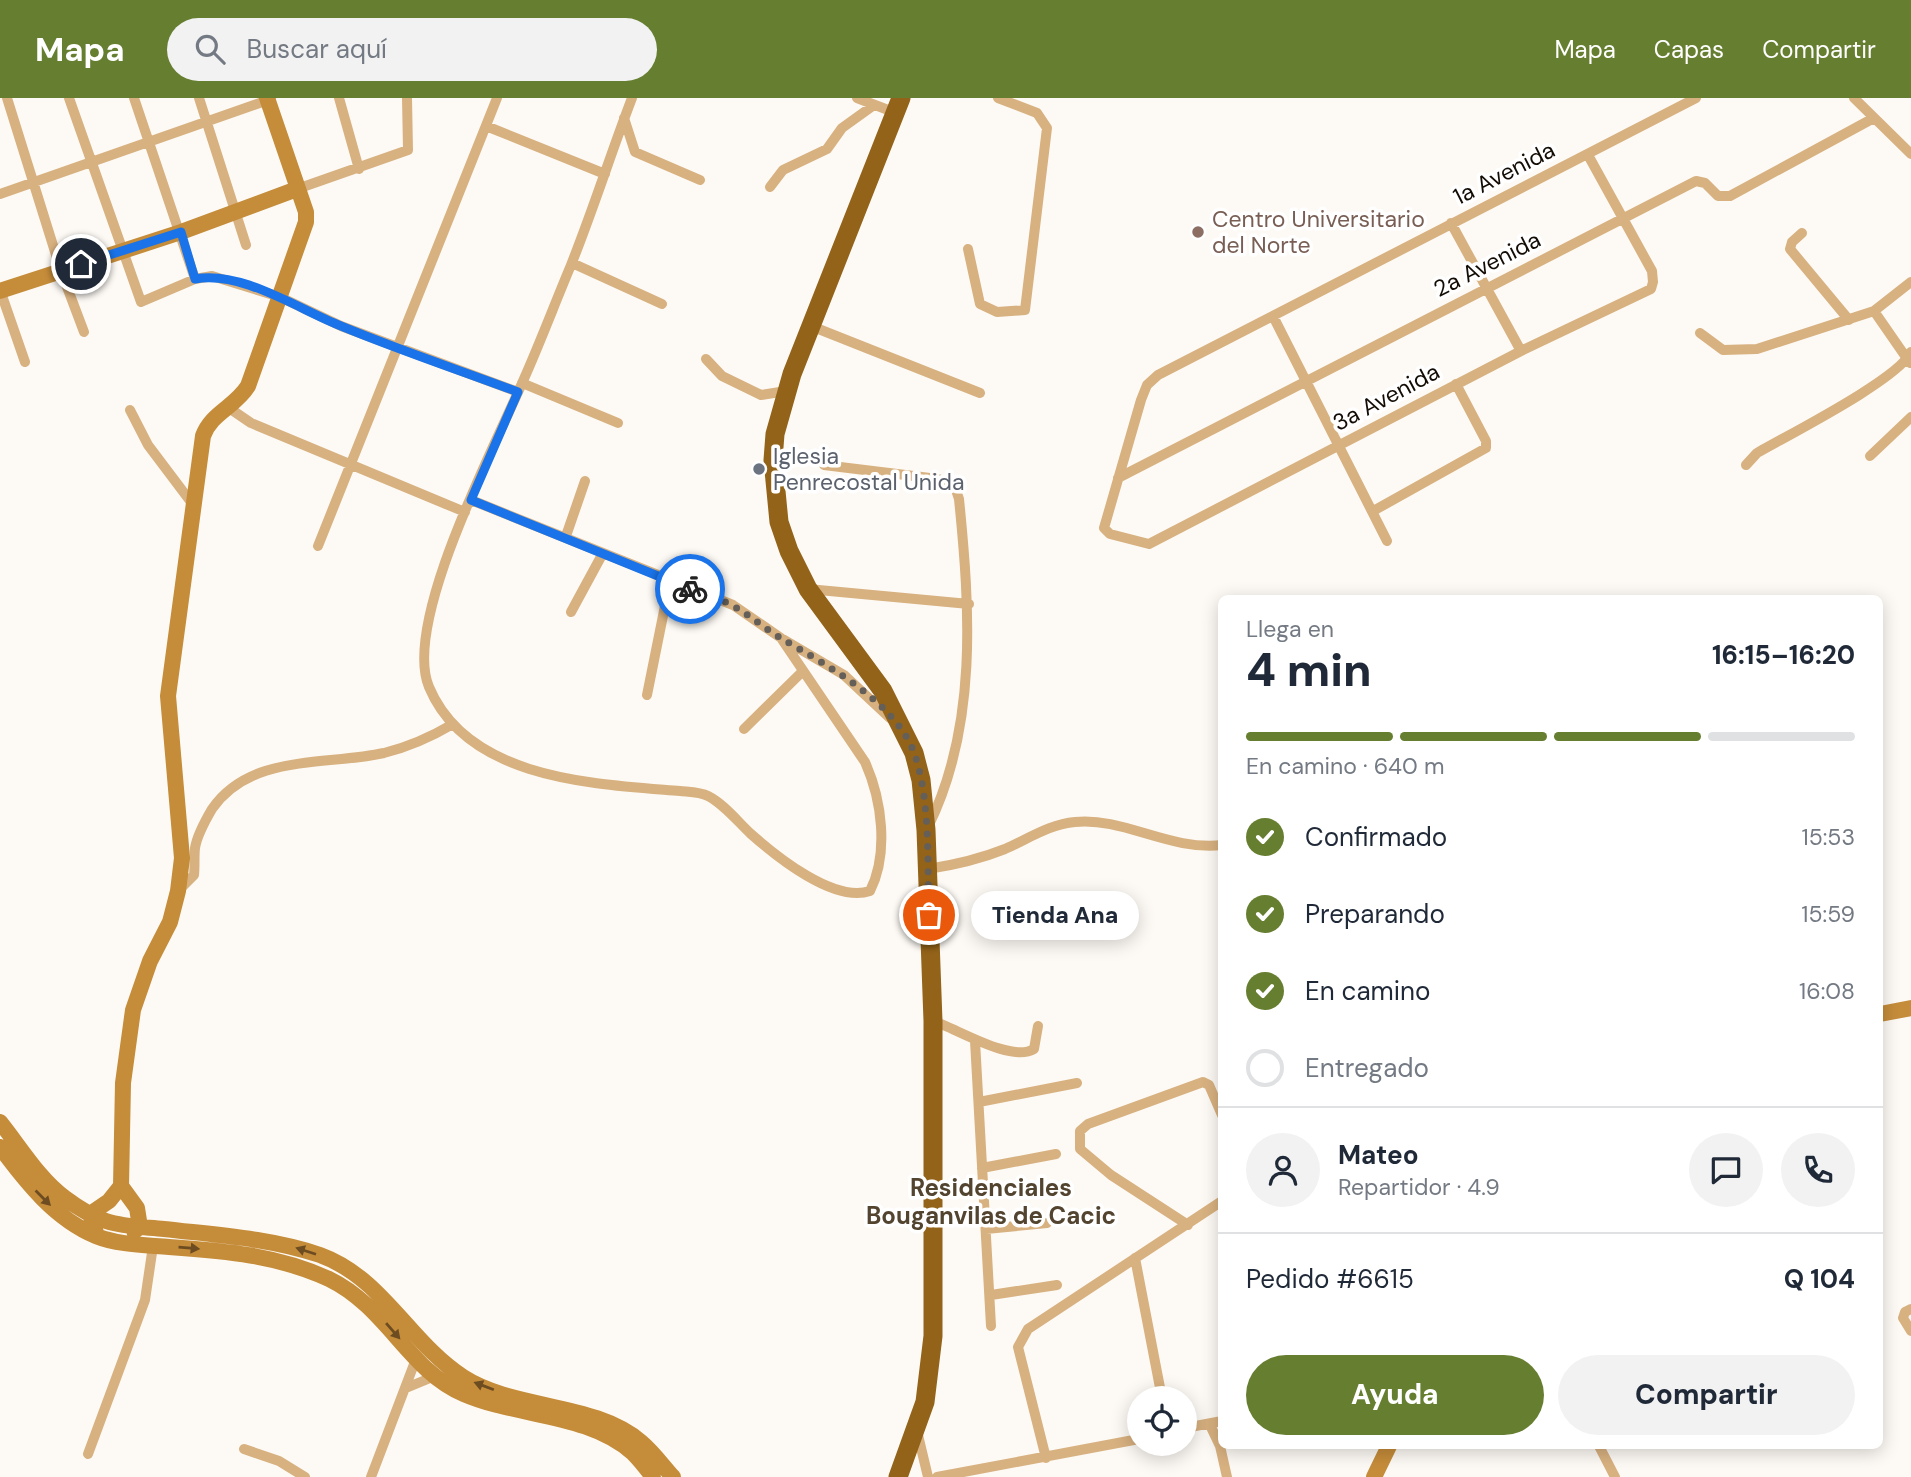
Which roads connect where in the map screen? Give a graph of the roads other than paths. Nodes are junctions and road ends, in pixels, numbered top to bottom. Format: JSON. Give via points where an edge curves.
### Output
{"nodes":[{"id":1,"x":7,"y":98,"type":"edge"},
{"id":2,"x":69,"y":98,"type":"edge"},
{"id":3,"x":134,"y":98,"type":"edge"},
{"id":4,"x":199,"y":98,"type":"edge"},
{"id":5,"x":339,"y":98,"type":"edge"},
{"id":6,"x":407,"y":98,"type":"edge"},
{"id":7,"x":497,"y":98,"type":"edge"},
{"id":8,"x":632,"y":98,"type":"edge"},
{"id":9,"x":857,"y":98,"type":"edge"},
{"id":10,"x":998,"y":98,"type":"edge"},
{"id":11,"x":1696,"y":98,"type":"edge"},
{"id":12,"x":1854,"y":98,"type":"edge"},
{"id":13,"x":270,"y":99,"type":"edge"},
{"id":14,"x":874,"y":105,"type":"junction"},
{"id":15,"x":899,"y":105,"type":"edge"},
{"id":16,"x":624,"y":118,"type":"junction"},
{"id":17,"x":1872,"y":118,"type":"junction"},
{"id":18,"x":208,"y":122,"type":"junction"},
{"id":19,"x":486,"y":126,"type":"junction"},
{"id":20,"x":150,"y":142,"type":"junction"},
{"id":21,"x":1911,"y":154,"type":"edge"},
{"id":22,"x":1588,"y":155,"type":"junction"},
{"id":23,"x":93,"y":162,"type":"junction"},
{"id":24,"x":359,"y":169,"type":"junction"},
{"id":25,"x":605,"y":174,"type":"junction"},
{"id":26,"x":700,"y":180,"type":"dead end"},
{"id":27,"x":35,"y":183,"type":"junction"},
{"id":28,"x":770,"y":187,"type":"dead end"},
{"id":29,"x":297,"y":189,"type":"junction"},
{"id":30,"x":0,"y":194,"type":"edge"},
{"id":31,"x":236,"y":211,"type":"junction"},
{"id":32,"x":1623,"y":218,"type":"junction"},
{"id":33,"x":1451,"y":223,"type":"junction"},
{"id":34,"x":181,"y":232,"type":"junction"},
{"id":35,"x":1802,"y":233,"type":"dead end"},
{"id":36,"x":246,"y":245,"type":"dead end"},
{"id":37,"x":968,"y":249,"type":"dead end"},
{"id":38,"x":122,"y":250,"type":"junction"},
{"id":39,"x":572,"y":263,"type":"junction"},
{"id":40,"x":61,"y":271,"type":"junction"},
{"id":41,"x":195,"y":279,"type":"junction"},
{"id":42,"x":1911,"y":282,"type":"edge"},
{"id":43,"x":1485,"y":288,"type":"junction"},
{"id":44,"x":0,"y":291,"type":"edge"},
{"id":45,"x":280,"y":297,"type":"junction"},
{"id":46,"x":662,"y":304,"type":"dead end"},
{"id":47,"x":1874,"y":311,"type":"junction"},
{"id":48,"x":1273,"y":318,"type":"junction"},
{"id":49,"x":1849,"y":320,"type":"junction"},
{"id":50,"x":811,"y":326,"type":"junction"},
{"id":51,"x":84,"y":332,"type":"dead end"},
{"id":52,"x":1700,"y":333,"type":"dead end"},
{"id":53,"x":397,"y":347,"type":"junction"},
{"id":54,"x":1521,"y":351,"type":"junction"},
{"id":55,"x":706,"y":359,"type":"dead end"},
{"id":56,"x":1910,"y":359,"type":"edge"},
{"id":57,"x":25,"y":362,"type":"dead end"},
{"id":58,"x":1305,"y":383,"type":"junction"},
{"id":59,"x":1456,"y":384,"type":"junction"},
{"id":60,"x":520,"y":387,"type":"junction"},
{"id":61,"x":786,"y":391,"type":"junction"},
{"id":62,"x":980,"y":393,"type":"dead end"},
{"id":63,"x":229,"y":408,"type":"junction"},
{"id":64,"x":130,"y":410,"type":"dead end"},
{"id":65,"x":1911,"y":417,"type":"edge"},
{"id":66,"x":618,"y":423,"type":"dead end"},
{"id":67,"x":1340,"y":445,"type":"junction"},
{"id":68,"x":1870,"y":456,"type":"dead end"},
{"id":69,"x":350,"y":465,"type":"junction"},
{"id":70,"x":824,"y":465,"type":"dead end"},
{"id":71,"x":1745,"y":465,"type":"dead end"},
{"id":72,"x":1118,"y":478,"type":"junction"},
{"id":73,"x":585,"y":481,"type":"dead end"},
{"id":74,"x":471,"y":500,"type":"junction"},
{"id":75,"x":194,"y":506,"type":"junction"},
{"id":76,"x":1373,"y":511,"type":"junction"},
{"id":77,"x":465,"y":512,"type":"junction"},
{"id":78,"x":566,"y":536,"type":"junction"},
{"id":79,"x":1387,"y":541,"type":"dead end"},
{"id":80,"x":318,"y":547,"type":"dead end"},
{"id":81,"x":603,"y":553,"type":"junction"},
{"id":82,"x":670,"y":581,"type":"junction"},
{"id":83,"x":808,"y":589,"type":"junction"},
{"id":84,"x":969,"y":604,"type":"junction"},
{"id":85,"x":571,"y":612,"type":"dead end"},
{"id":86,"x":781,"y":638,"type":"junction"},
{"id":87,"x":803,"y":671,"type":"junction"},
{"id":88,"x":647,"y":695,"type":"dead end"},
{"id":89,"x":453,"y":724,"type":"junction"},
{"id":90,"x":744,"y":729,"type":"dead end"},
{"id":91,"x":903,"y":733,"type":"junction"},
{"id":92,"x":926,"y":830,"type":"junction"},
{"id":93,"x":1218,"y":845,"type":"edge"},
{"id":94,"x":928,"y":869,"type":"junction"},
{"id":95,"x":178,"y":891,"type":"junction"},
{"id":96,"x":1911,"y":1008,"type":"edge"},
{"id":97,"x":1883,"y":1014,"type":"edge"},
{"id":98,"x":933,"y":1021,"type":"junction"},
{"id":99,"x":1038,"y":1026,"type":"dead end"},
{"id":100,"x":975,"y":1041,"type":"junction"},
{"id":101,"x":1077,"y":1083,"type":"dead end"},
{"id":102,"x":979,"y":1102,"type":"junction"},
{"id":103,"x":1218,"y":1106,"type":"edge"},
{"id":104,"x":0,"y":1122,"type":"edge"},
{"id":105,"x":0,"y":1147,"type":"edge"},
{"id":106,"x":1056,"y":1154,"type":"dead end"},
{"id":107,"x":982,"y":1168,"type":"junction"},
{"id":108,"x":121,"y":1186,"type":"junction"},
{"id":109,"x":1218,"y":1204,"type":"edge"},
{"id":110,"x":90,"y":1214,"type":"junction"},
{"id":111,"x":1047,"y":1223,"type":"dead end"},
{"id":112,"x":1188,"y":1225,"type":"junction"},
{"id":113,"x":140,"y":1227,"type":"junction"},
{"id":114,"x":985,"y":1229,"type":"junction"},
{"id":115,"x":97,"y":1236,"type":"junction"},
{"id":116,"x":114,"y":1240,"type":"junction"},
{"id":117,"x":153,"y":1246,"type":"junction"},
{"id":118,"x":1135,"y":1258,"type":"junction"},
{"id":119,"x":1057,"y":1285,"type":"dead end"},
{"id":120,"x":991,"y":1295,"type":"junction"},
{"id":121,"x":1911,"y":1309,"type":"edge"},
{"id":122,"x":990,"y":1326,"type":"dead end"},
{"id":123,"x":1911,"y":1331,"type":"edge"},
{"id":124,"x":416,"y":1359,"type":"junction"},
{"id":125,"x":435,"y":1376,"type":"junction"},
{"id":126,"x":1160,"y":1386,"type":"edge"},
{"id":127,"x":406,"y":1388,"type":"junction"},
{"id":128,"x":1218,"y":1422,"type":"edge"},
{"id":129,"x":1210,"y":1424,"type":"junction"},
{"id":130,"x":1197,"y":1426,"type":"edge"},
{"id":131,"x":916,"y":1428,"type":"junction"},
{"id":132,"x":1127,"y":1441,"type":"edge"},
{"id":133,"x":1218,"y":1442,"type":"edge"},
{"id":134,"x":244,"y":1449,"type":"dead end"},
{"id":135,"x":1221,"y":1449,"type":"edge"},
{"id":136,"x":1388,"y":1449,"type":"edge"},
{"id":137,"x":1601,"y":1449,"type":"edge"},
{"id":138,"x":88,"y":1454,"type":"dead end"},
{"id":139,"x":1046,"y":1458,"type":"junction"},
{"id":140,"x":305,"y":1477,"type":"edge"},
{"id":141,"x":371,"y":1477,"type":"edge"},
{"id":142,"x":653,"y":1477,"type":"edge"},
{"id":143,"x":673,"y":1477,"type":"edge"},
{"id":144,"x":898,"y":1477,"type":"edge"},
{"id":145,"x":928,"y":1477,"type":"edge"},
{"id":146,"x":937,"y":1477,"type":"edge"},
{"id":147,"x":1227,"y":1477,"type":"edge"},
{"id":148,"x":1374,"y":1477,"type":"edge"},
{"id":149,"x":1615,"y":1477,"type":"edge"}],
"edges":[{"from":1,"to":27,"type":"street"},
{"from":2,"to":23,"type":"street"},
{"from":3,"to":20,"type":"street"},
{"from":4,"to":18,"type":"street"},
{"from":5,"to":24,"type":"street"},
{"from":6,"to":24,"type":"street","via":[[408,150]]},
{"from":7,"to":19,"type":"street"},
{"from":8,"to":16,"type":"street"},
{"from":9,"to":14,"type":"street"},
{"from":10,"to":37,"type":"street","via":[[1037,113],[1047,128],[1025,310],[998,312],[980,304]]},
{"from":11,"to":22,"type":"street","name":"1a Avenida"},
{"from":12,"to":17,"type":"street"},
{"from":13,"to":18,"type":"street"},
{"from":13,"to":29,"type":"street"},
{"from":14,"to":15,"type":"street"},
{"from":14,"to":28,"type":"street","via":[[842,128],[827,149],[783,170]]},
{"from":15,"to":50,"type":"highway"},
{"from":16,"to":25,"type":"street"},
{"from":16,"to":26,"type":"street","via":[[635,152]]},
{"from":17,"to":21,"type":"street"},
{"from":17,"to":32,"type":"street","name":"2a Avenida","via":[[1730,197],[1718,196],[1696,181]]},
{"from":18,"to":20,"type":"street"},
{"from":18,"to":31,"type":"street"},
{"from":19,"to":25,"type":"street"},
{"from":19,"to":53,"type":"street"},
{"from":20,"to":23,"type":"street"},
{"from":20,"to":34,"type":"street"},
{"from":22,"to":32,"type":"street"},
{"from":22,"to":33,"type":"street","name":"1a Avenida"},
{"from":23,"to":27,"type":"street"},
{"from":23,"to":38,"type":"street"},
{"from":24,"to":29,"type":"street"},
{"from":25,"to":39,"type":"street"},
{"from":27,"to":30,"type":"street"},
{"from":27,"to":40,"type":"street"},
{"from":29,"to":31,"type":"street"},
{"from":29,"to":45,"type":"street","via":[[306,222]]},
{"from":31,"to":34,"type":"street"},
{"from":31,"to":36,"type":"street"},
{"from":32,"to":43,"type":"street","name":"2a Avenida"},
{"from":32,"to":54,"type":"street","name":"3a Avenida","via":[[1652,271],[1651,289]]},
{"from":33,"to":43,"type":"street"},
{"from":33,"to":48,"type":"street","name":"1a Avenida"},
{"from":34,"to":38,"type":"street"},
{"from":34,"to":41,"type":"street"},
{"from":35,"to":49,"type":"street","via":[[1790,249]]},
{"from":38,"to":40,"type":"street"},
{"from":38,"to":41,"type":"street","via":[[141,302]]},
{"from":39,"to":46,"type":"street"},
{"from":39,"to":60,"type":"street"},
{"from":40,"to":44,"type":"street"},
{"from":40,"to":51,"type":"street"},
{"from":41,"to":45,"type":"street","via":[[212,276]]},
{"from":42,"to":47,"type":"street"},
{"from":43,"to":54,"type":"street"},
{"from":43,"to":58,"type":"street","name":"2a Avenida"},
{"from":44,"to":57,"type":"street"},
{"from":45,"to":53,"type":"street"},
{"from":45,"to":63,"type":"street","via":[[248,386]]},
{"from":47,"to":49,"type":"street"},
{"from":47,"to":56,"type":"street"},
{"from":48,"to":58,"type":"street"},
{"from":48,"to":72,"type":"street","name":"1a Avenida","via":[[1158,375],[1147,385]]},
{"from":49,"to":52,"type":"street","via":[[1738,352],[1723,350]]},
{"from":50,"to":61,"type":"highway"},
{"from":50,"to":62,"type":"street"},
{"from":53,"to":60,"type":"street"},
{"from":53,"to":69,"type":"street"},
{"from":54,"to":59,"type":"street","name":"3a Avenida"},
{"from":55,"to":61,"type":"street","via":[[722,376],[761,396]]},
{"from":56,"to":71,"type":"street","via":[[1757,453]]},
{"from":58,"to":67,"type":"street"},
{"from":58,"to":72,"type":"street","name":"2a Avenida"},
{"from":59,"to":67,"type":"street","name":"3a Avenida"},
{"from":59,"to":76,"type":"street","via":[[1486,448]]},
{"from":60,"to":66,"type":"street"},
{"from":60,"to":74,"type":"street"},
{"from":61,"to":83,"type":"highway","via":[[775,434],[774,490],[779,522]]},
{"from":63,"to":69,"type":"street","via":[[250,423]]},
{"from":63,"to":75,"type":"street","via":[[207,424]]},
{"from":64,"to":75,"type":"street","via":[[148,445]]},
{"from":65,"to":68,"type":"street"},
{"from":67,"to":72,"type":"street","name":"3a Avenida","via":[[1149,544],[1110,534],[1104,528]]},
{"from":67,"to":76,"type":"street"},
{"from":69,"to":77,"type":"street"},
{"from":69,"to":80,"type":"street"},
{"from":70,"to":84,"type":"street","via":[[954,484]]},
{"from":73,"to":78,"type":"street"},
{"from":74,"to":77,"type":"street"},
{"from":74,"to":78,"type":"street"},
{"from":75,"to":95,"type":"street","via":[[168,696],[182,858]]},
{"from":76,"to":79,"type":"street"},
{"from":77,"to":89,"type":"street","via":[[445,563],[425,640],[423,667],[430,689]]},
{"from":78,"to":81,"type":"street"},
{"from":81,"to":82,"type":"street"},
{"from":81,"to":85,"type":"street"},
{"from":82,"to":86,"type":"street","via":[[733,605]]},
{"from":82,"to":88,"type":"street"},
{"from":83,"to":84,"type":"street"},
{"from":83,"to":91,"type":"highway","via":[[883,691]]},
{"from":84,"to":92,"type":"street","via":[[964,695],[947,780]]},
{"from":86,"to":87,"type":"street"},
{"from":86,"to":91,"type":"street","via":[[844,675]]},
{"from":87,"to":89,"type":"street","via":[[873,780],[881,827],[880,864],[870,891],[860,894],[841,892],[782,859],[708,796],[535,769],[491,755]]},
{"from":87,"to":90,"type":"street"},
{"from":89,"to":95,"type":"street","via":[[433,736],[382,753],[328,758],[235,784],[207,818],[195,848],[194,875]]},
{"from":91,"to":92,"type":"highway","via":[[921,780]]},
{"from":92,"to":94,"type":"highway"},
{"from":93,"to":94,"type":"street","via":[[1188,846],[1106,824],[1076,822],[1056,825],[966,863]]},
{"from":94,"to":98,"type":"highway"},
{"from":95,"to":108,"type":"street","via":[[133,1010],[123,1083]]},
{"from":96,"to":97,"type":"street"},
{"from":98,"to":100,"type":"street"},
{"from":98,"to":131,"type":"highway","via":[[933,1336],[925,1402]]},
{"from":99,"to":100,"type":"street","via":[[1031,1052]]},
{"from":100,"to":102,"type":"street"},
{"from":101,"to":102,"type":"street"},
{"from":102,"to":107,"type":"street"},
{"from":103,"to":112,"type":"street","via":[[1203,1082],[1088,1124],[1080,1131],[1080,1149]]},
{"from":104,"to":110,"type":"street","via":[[47,1181]]},
{"from":105,"to":115,"type":"street","one_way":true,"via":[[53,1208]]},
{"from":106,"to":107,"type":"street"},
{"from":107,"to":114,"type":"street"},
{"from":108,"to":110,"type":"street"},
{"from":108,"to":113,"type":"street","via":[[137,1208]]},
{"from":109,"to":112,"type":"street"},
{"from":110,"to":113,"type":"street"},
{"from":110,"to":115,"type":"street"},
{"from":111,"to":114,"type":"street"},
{"from":112,"to":118,"type":"street"},
{"from":113,"to":116,"type":"street"},
{"from":143,"to":113,"type":"street","one_way":true,"via":[[640,1441],[603,1421],[465,1379],[388,1300],[356,1274],[323,1256],[261,1240]]},
{"from":114,"to":120,"type":"street"},
{"from":115,"to":116,"type":"street"},
{"from":116,"to":117,"type":"street"},
{"from":117,"to":124,"type":"street","one_way":true,"via":[[247,1253],[299,1266],[354,1293]]},
{"from":117,"to":138,"type":"street","via":[[145,1300]]},
{"from":118,"to":126,"type":"street"},
{"from":118,"to":139,"type":"street","via":[[1039,1321],[1020,1339]]},
{"from":119,"to":120,"type":"street"},
{"from":120,"to":122,"type":"street"},
{"from":121,"to":123,"type":"street","via":[[1903,1318]]},
{"from":124,"to":125,"type":"street"},
{"from":124,"to":127,"type":"street"},
{"from":125,"to":127,"type":"street"},
{"from":125,"to":142,"type":"street","via":[[490,1405],[568,1422],[609,1437],[632,1453]]},
{"from":127,"to":141,"type":"street"},
{"from":128,"to":129,"type":"street"},
{"from":129,"to":130,"type":"street"},
{"from":129,"to":133,"type":"street"},
{"from":131,"to":144,"type":"highway"},
{"from":131,"to":145,"type":"street"},
{"from":132,"to":139,"type":"street"},
{"from":134,"to":140,"type":"street","via":[[279,1461]]},
{"from":135,"to":147,"type":"street"},
{"from":136,"to":148,"type":"street"},
{"from":137,"to":149,"type":"street"},
{"from":139,"to":146,"type":"street"}]}
